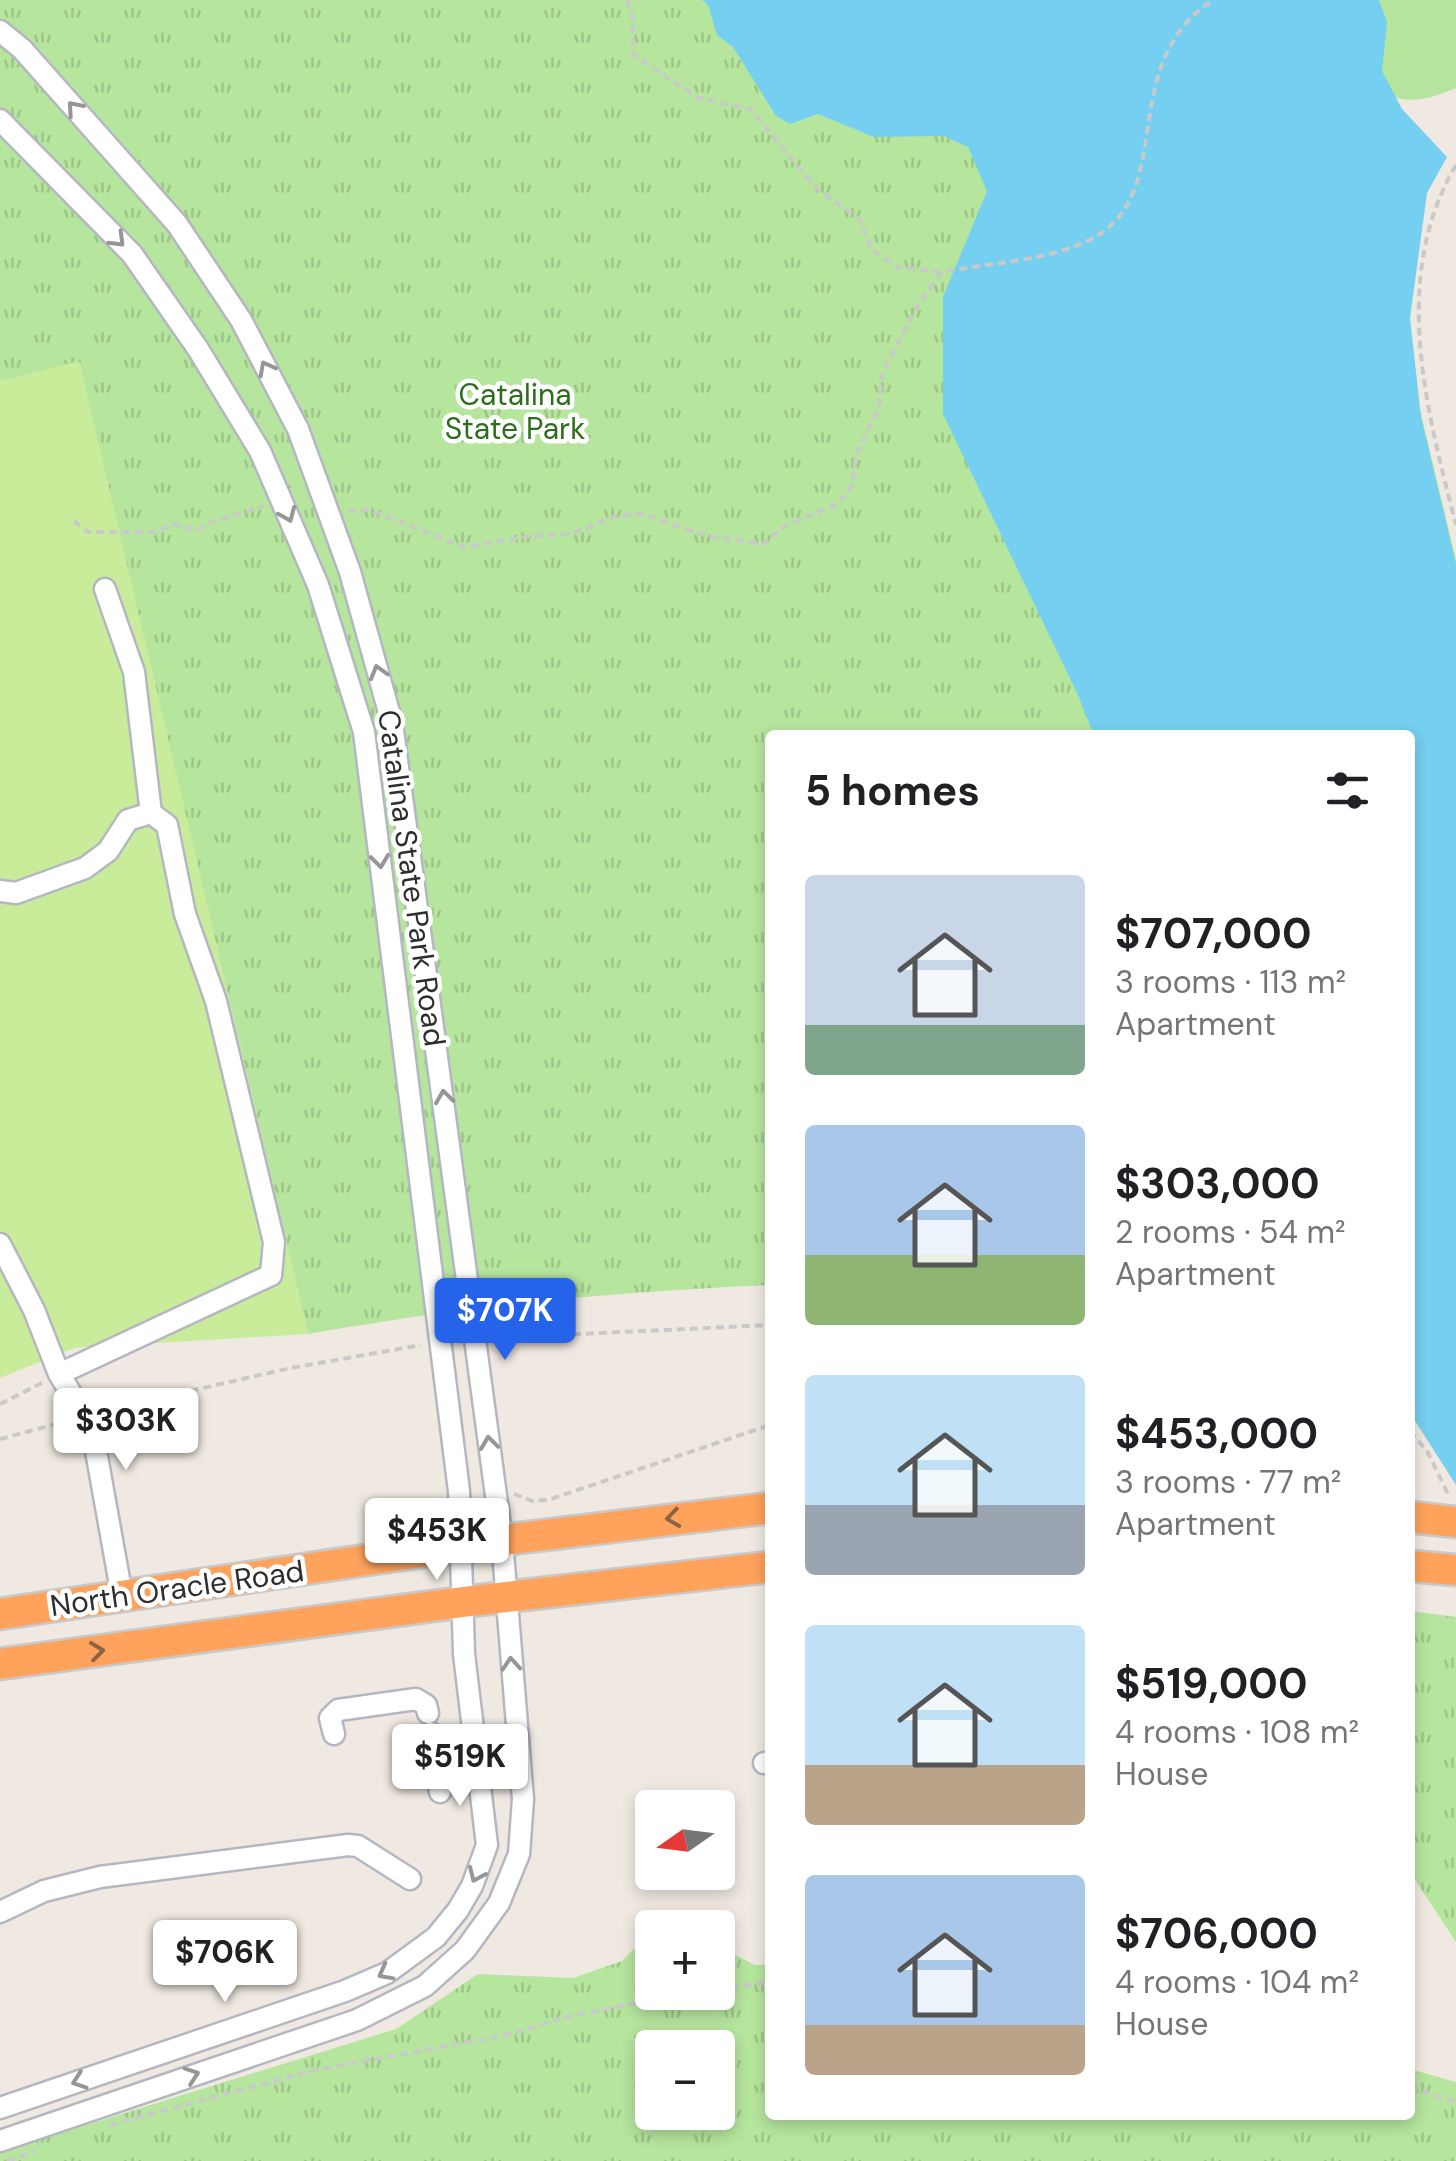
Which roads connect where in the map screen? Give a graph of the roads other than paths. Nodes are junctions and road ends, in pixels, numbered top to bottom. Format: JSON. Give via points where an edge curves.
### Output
{"nodes":[{"id":1,"x":0,"y":32,"type":"edge"},
{"id":2,"x":0,"y":120,"type":"edge"},
{"id":3,"x":106,"y":589,"type":"dead end"},
{"id":4,"x":150,"y":812,"type":"junction"},
{"id":5,"x":5,"y":897,"type":"edge"},
{"id":6,"x":0,"y":1244,"type":"edge"},
{"id":7,"x":472,"y":1301,"type":"junction"},
{"id":8,"x":436,"y":1305,"type":"junction"},
{"id":9,"x":59,"y":1374,"type":"junction"},
{"id":10,"x":765,"y":1509,"type":"edge"},
{"id":11,"x":502,"y":1540,"type":"junction"},
{"id":12,"x":461,"y":1546,"type":"junction"},
{"id":13,"x":1415,"y":1566,"type":"edge"},
{"id":14,"x":765,"y":1568,"type":"edge"},
{"id":15,"x":1454,"y":1570,"type":"edge"},
{"id":16,"x":122,"y":1596,"type":"junction"},
{"id":17,"x":506,"y":1597,"type":"junction"},
{"id":18,"x":463,"y":1602,"type":"junction"},
{"id":19,"x":0,"y":1614,"type":"edge"},
{"id":20,"x":0,"y":1664,"type":"edge"},
{"id":21,"x":334,"y":1734,"type":"dead end"},
{"id":22,"x":440,"y":1792,"type":"dead end"},
{"id":23,"x":410,"y":1879,"type":"dead end"},
{"id":24,"x":0,"y":1912,"type":"edge"},
{"id":25,"x":0,"y":2108,"type":"edge"},
{"id":26,"x":0,"y":2140,"type":"edge"}],
"edges":[{"from":7,"to":1,"type":"street","name":"Catalina State Park Road","one_way":true,"via":[[392,723],[350,572],[298,429],[241,320],[177,224]]},
{"from":2,"to":8,"type":"street","name":"Catalina State Park Road","one_way":true,"via":[[132,254],[198,348],[260,451],[318,585],[364,732]]},
{"from":3,"to":4,"type":"street","via":[[134,672]]},
{"from":4,"to":5,"type":"street","via":[[128,820],[108,851],[86,868]]},
{"from":4,"to":9,"type":"street","via":[[167,825],[184,914],[216,1002],[274,1242],[272,1275]]},
{"from":6,"to":9,"type":"street"},
{"from":7,"to":8,"type":"street"},
{"from":11,"to":7,"type":"street","name":"Catalina State Park Road","one_way":true},
{"from":8,"to":12,"type":"street","name":"Catalina State Park Road"},
{"from":9,"to":16,"type":"street","via":[[96,1451]]},
{"from":10,"to":11,"type":"highway","name":"North Oracle Road","one_way":true},
{"from":11,"to":12,"type":"highway","name":"North Oracle Road"},
{"from":11,"to":17,"type":"street","name":"Catalina State Park Road"},
{"from":12,"to":16,"type":"highway","name":"North Oracle Road"},
{"from":12,"to":18,"type":"street","name":"Catalina State Park Road"},
{"from":13,"to":15,"type":"highway"},
{"from":14,"to":17,"type":"highway","name":"North Oracle Road"},
{"from":16,"to":19,"type":"highway","name":"North Oracle Road"},
{"from":17,"to":18,"type":"highway","name":"North Oracle Road"},
{"from":26,"to":17,"type":"street","name":"Catalina State Park Road","one_way":true,"via":[[384,2010],[425,1986],[465,1950],[499,1902],[522,1831]]},
{"from":20,"to":18,"type":"highway","name":"North Oracle Road","one_way":true},
{"from":18,"to":25,"type":"street","name":"Catalina State Park Road","one_way":true,"via":[[488,1845],[472,1886],[436,1937],[368,1982]]},
{"from":21,"to":22,"type":"street","via":[[330,1718],[338,1710],[416,1699],[426,1704]]},
{"from":23,"to":24,"type":"street","via":[[348,1845],[100,1876],[44,1890]]}]}
